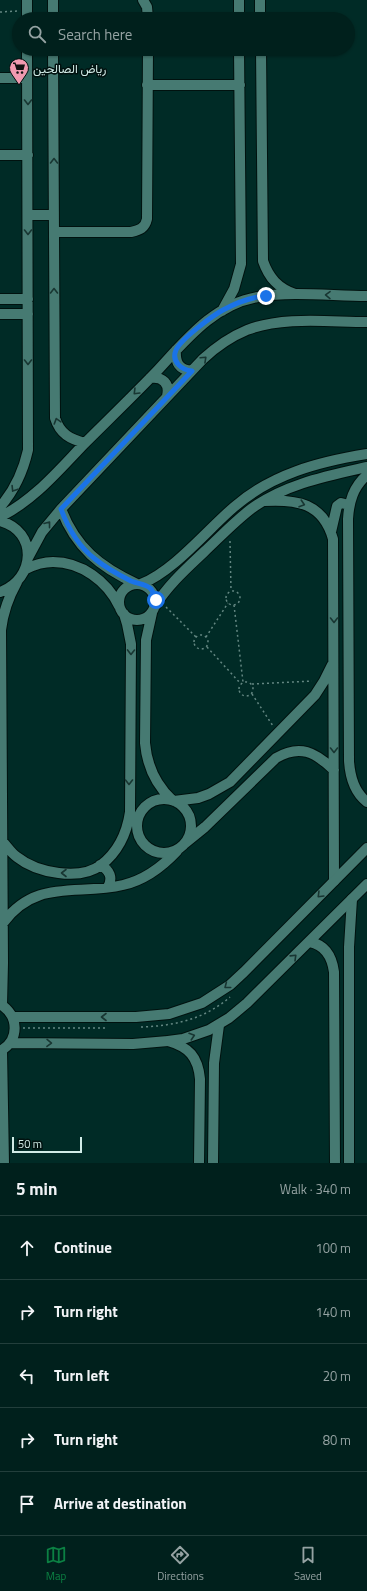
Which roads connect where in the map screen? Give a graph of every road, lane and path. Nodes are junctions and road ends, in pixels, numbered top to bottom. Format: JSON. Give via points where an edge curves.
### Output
{"nodes":[{"id":1,"x":27,"y":0,"type":"edge"},
{"id":2,"x":53,"y":0,"type":"edge"},
{"id":3,"x":143,"y":0,"type":"edge"},
{"id":4,"x":239,"y":0,"type":"edge"},
{"id":5,"x":260,"y":0,"type":"edge"},
{"id":6,"x":0,"y":12,"type":"edge"},
{"id":7,"x":27,"y":12,"type":"edge"},
{"id":8,"x":53,"y":12,"type":"edge"},
{"id":9,"x":147,"y":12,"type":"edge"},
{"id":10,"x":239,"y":12,"type":"edge"},
{"id":11,"x":260,"y":12,"type":"edge"},
{"id":12,"x":12,"y":13,"type":"edge"},
{"id":13,"x":27,"y":56,"type":"edge"},
{"id":14,"x":53,"y":56,"type":"edge"},
{"id":15,"x":148,"y":56,"type":"edge"},
{"id":16,"x":239,"y":56,"type":"edge"},
{"id":17,"x":261,"y":56,"type":"edge"},
{"id":18,"x":0,"y":78,"type":"edge"},
{"id":19,"x":27,"y":78,"type":"junction"},
{"id":20,"x":147,"y":85,"type":"junction"},
{"id":21,"x":240,"y":85,"type":"junction"},
{"id":22,"x":0,"y":155,"type":"edge"},
{"id":23,"x":28,"y":155,"type":"junction"},
{"id":24,"x":28,"y":215,"type":"junction"},
{"id":25,"x":54,"y":215,"type":"junction"},
{"id":26,"x":54,"y":232,"type":"junction"},
{"id":27,"x":299,"y":295,"type":"junction"},
{"id":28,"x":367,"y":296,"type":"edge"},
{"id":29,"x":0,"y":299,"type":"edge"},
{"id":30,"x":28,"y":299,"type":"junction"},
{"id":31,"x":221,"y":311,"type":"junction"},
{"id":32,"x":0,"y":314,"type":"edge"},
{"id":33,"x":28,"y":314,"type":"junction"},
{"id":34,"x":367,"y":322,"type":"edge"},
{"id":35,"x":176,"y":350,"type":"junction"},
{"id":36,"x":192,"y":371,"type":"junction"},
{"id":37,"x":150,"y":378,"type":"junction"},
{"id":38,"x":167,"y":396,"type":"junction"},
{"id":39,"x":85,"y":443,"type":"junction"},
{"id":40,"x":367,"y":454,"type":"edge"},
{"id":41,"x":367,"y":467,"type":"edge"},
{"id":42,"x":367,"y":475,"type":"edge"},
{"id":43,"x":264,"y":501,"type":"junction"},
{"id":44,"x":349,"y":505,"type":"junction"},
{"id":45,"x":0,"y":507,"type":"edge"},
{"id":46,"x":61,"y":509,"type":"junction"},
{"id":47,"x":0,"y":517,"type":"edge"},
{"id":48,"x":0,"y":521,"type":"edge"},
{"id":49,"x":230,"y":528,"type":"junction"},
{"id":50,"x":331,"y":532,"type":"junction"},
{"id":51,"x":28,"y":558,"type":"junction"},
{"id":52,"x":26,"y":569,"type":"junction"},
{"id":53,"x":17,"y":582,"type":"junction"},
{"id":54,"x":139,"y":584,"type":"junction"},
{"id":55,"x":231,"y":591,"type":"junction"},
{"id":56,"x":0,"y":592,"type":"edge"},
{"id":57,"x":228,"y":604,"type":"junction"},
{"id":58,"x":234,"y":605,"type":"junction"},
{"id":59,"x":156,"y":606,"type":"junction"},
{"id":60,"x":122,"y":611,"type":"junction"},
{"id":61,"x":206,"y":637,"type":"junction"},
{"id":62,"x":196,"y":638,"type":"junction"},
{"id":63,"x":0,"y":646,"type":"edge"},
{"id":64,"x":207,"y":647,"type":"junction"},
{"id":65,"x":334,"y":662,"type":"junction"},
{"id":66,"x":324,"y":681,"type":"junction"},
{"id":67,"x":243,"y":682,"type":"junction"},
{"id":68,"x":241,"y":684,"type":"junction"},
{"id":69,"x":252,"y":684,"type":"junction"},
{"id":70,"x":252,"y":694,"type":"junction"},
{"id":71,"x":278,"y":733,"type":"junction"},
{"id":72,"x":334,"y":775,"type":"junction"},
{"id":73,"x":352,"y":780,"type":"junction"},
{"id":74,"x":173,"y":800,"type":"junction"},
{"id":75,"x":367,"y":802,"type":"edge"},
{"id":76,"x":130,"y":812,"type":"junction"},
{"id":77,"x":137,"y":824,"type":"junction"},
{"id":78,"x":124,"y":834,"type":"junction"},
{"id":79,"x":2,"y":841,"type":"junction"},
{"id":80,"x":181,"y":848,"type":"junction"},
{"id":81,"x":367,"y":848,"type":"edge"},
{"id":82,"x":100,"y":865,"type":"junction"},
{"id":83,"x":334,"y":881,"type":"junction"},
{"id":84,"x":367,"y":884,"type":"edge"},
{"id":85,"x":108,"y":887,"type":"junction"},
{"id":86,"x":352,"y":899,"type":"junction"},
{"id":87,"x":3,"y":923,"type":"junction"},
{"id":88,"x":310,"y":942,"type":"junction"},
{"id":89,"x":349,"y":964,"type":"junction"},
{"id":90,"x":333,"y":965,"type":"junction"},
{"id":91,"x":231,"y":997,"type":"dead end"},
{"id":92,"x":1,"y":1005,"type":"edge"},
{"id":93,"x":13,"y":1017,"type":"junction"},
{"id":94,"x":136,"y":1017,"type":"junction"},
{"id":95,"x":219,"y":1025,"type":"junction"},
{"id":96,"x":112,"y":1028,"type":"dead end"},
{"id":97,"x":21,"y":1030,"type":"dead end"},
{"id":98,"x":168,"y":1041,"type":"junction"},
{"id":99,"x":10,"y":1042,"type":"junction"},
{"id":100,"x":1,"y":1050,"type":"edge"},
{"id":101,"x":200,"y":1074,"type":"junction"},
{"id":102,"x":214,"y":1076,"type":"junction"},
{"id":103,"x":4,"y":1163,"type":"edge"},
{"id":104,"x":199,"y":1163,"type":"edge"},
{"id":105,"x":213,"y":1163,"type":"edge"},
{"id":106,"x":335,"y":1163,"type":"edge"},
{"id":107,"x":350,"y":1163,"type":"edge"}],
"edges":[{"from":1,"to":7,"type":"street"},
{"from":2,"to":8,"type":"street"},
{"from":3,"to":9,"type":"street"},
{"from":4,"to":10,"type":"street"},
{"from":5,"to":11,"type":"street"},
{"from":6,"to":12,"type":"path"},
{"from":13,"to":19,"type":"street"},
{"from":25,"to":14,"type":"street","one_way":true},
{"from":15,"to":20,"type":"street"},
{"from":16,"to":21,"type":"street"},
{"from":17,"to":27,"type":"street","via":[[263,261],[276,284],[286,291]]},
{"from":18,"to":19,"type":"street"},
{"from":19,"to":23,"type":"street","one_way":true},
{"from":20,"to":21,"type":"street"},
{"from":20,"to":26,"type":"street","via":[[146,224],[131,232]]},
{"from":21,"to":31,"type":"street","via":[[241,264],[234,289]]},
{"from":22,"to":23,"type":"street"},
{"from":23,"to":24,"type":"street"},
{"from":24,"to":25,"type":"street"},
{"from":24,"to":30,"type":"street","one_way":true},
{"from":25,"to":26,"type":"street"},
{"from":39,"to":26,"type":"street","one_way":true,"via":[[68,437],[57,426],[55,418]]},
{"from":28,"to":27,"type":"street","one_way":true},
{"from":27,"to":31,"type":"street","via":[[257,297]]},
{"from":29,"to":30,"type":"street"},
{"from":30,"to":33,"type":"street"},
{"from":31,"to":35,"type":"street"},
{"from":32,"to":33,"type":"street"},
{"from":33,"to":45,"type":"street","one_way":true,"via":[[28,450],[18,482]]},
{"from":36,"to":34,"type":"street","one_way":true,"via":[[216,347],[247,330],[264,325],[282,322]]},
{"from":35,"to":36,"type":"street","via":[[175,358],[178,365],[184,370]]},
{"from":35,"to":37,"type":"street"},
{"from":36,"to":38,"type":"street"},
{"from":37,"to":38,"type":"street","via":[[163,379],[167,384]]},
{"from":37,"to":39,"type":"street","one_way":true},
{"from":38,"to":46,"type":"street"},
{"from":39,"to":47,"type":"street","via":[[31,498]]},
{"from":40,"to":54,"type":"street","via":[[291,472],[255,490],[162,572]]},
{"from":41,"to":43,"type":"street","via":[[299,485]]},
{"from":42,"to":44,"type":"street","via":[[353,491]]},
{"from":43,"to":49,"type":"street"},
{"from":43,"to":50,"type":"street","one_way":true,"via":[[307,505],[317,512]]},
{"from":44,"to":50,"type":"street","via":[[344,503],[337,506]]},
{"from":44,"to":73,"type":"street","via":[[349,753]]},
{"from":51,"to":46,"type":"street","one_way":true,"via":[[42,532]]},
{"from":46,"to":54,"type":"street","via":[[66,523],[84,548],[105,566]]},
{"from":48,"to":51,"type":"street","via":[[15,528],[22,537],[27,547]]},
{"from":49,"to":55,"type":"path"},
{"from":49,"to":59,"type":"street","via":[[176,579]]},
{"from":50,"to":65,"type":"street","one_way":true,"via":[[334,547]]},
{"from":51,"to":52,"type":"street"},
{"from":52,"to":53,"type":"street"},
{"from":52,"to":60,"type":"street","via":[[52,562],[66,563],[79,568],[101,581]]},
{"from":53,"to":56,"type":"street"},
{"from":53,"to":63,"type":"street","via":[[2,619]]},
{"from":54,"to":59,"type":"street","via":[[151,590]]},
{"from":54,"to":60,"type":"street","via":[[122,591],[119,602]]},
{"from":55,"to":57,"type":"path","via":[[226,598]]},
{"from":55,"to":58,"type":"path","via":[[239,596],[239,601]]},
{"from":57,"to":58,"type":"path"},
{"from":57,"to":61,"type":"path"},
{"from":58,"to":67,"type":"path"},
{"from":59,"to":60,"type":"street","via":[[142,620],[129,618]]},
{"from":59,"to":62,"type":"path"},
{"from":59,"to":74,"type":"street","via":[[146,640],[146,756],[155,780],[162,791]]},
{"from":60,"to":76,"type":"street","one_way":true,"via":[[128,624],[131,644]]},
{"from":61,"to":62,"type":"path","via":[[201,635]]},
{"from":61,"to":64,"type":"path","via":[[209,642]]},
{"from":62,"to":64,"type":"path","via":[[194,644],[198,649],[204,650]]},
{"from":63,"to":79,"type":"street"},
{"from":64,"to":68,"type":"path"},
{"from":65,"to":66,"type":"street"},
{"from":65,"to":72,"type":"street","one_way":true},
{"from":66,"to":69,"type":"path"},
{"from":66,"to":71,"type":"street","via":[[315,695]]},
{"from":67,"to":68,"type":"path"},
{"from":67,"to":69,"type":"path"},
{"from":68,"to":70,"type":"path","via":[[240,693],[246,696]]},
{"from":69,"to":70,"type":"path"},
{"from":70,"to":71,"type":"path"},
{"from":71,"to":74,"type":"street","via":[[239,774],[220,789],[198,798]]},
{"from":72,"to":73,"type":"street","via":[[343,784]]},
{"from":72,"to":80,"type":"street","via":[[310,752],[292,751],[284,754],[276,758]]},
{"from":72,"to":83,"type":"street"},
{"from":73,"to":75,"type":"street","via":[[357,791]]},
{"from":74,"to":77,"type":"street","via":[[162,799],[145,806],[139,814]]},
{"from":74,"to":80,"type":"street","via":[[186,810],[191,825],[190,835]]},
{"from":76,"to":77,"type":"street"},
{"from":76,"to":78,"type":"street"},
{"from":77,"to":78,"type":"street"},
{"from":77,"to":80,"type":"street","via":[[137,834],[149,849],[167,854]]},
{"from":78,"to":82,"type":"street","via":[[118,846]]},
{"from":82,"to":79,"type":"street","one_way":true,"via":[[91,870],[75,873],[44,871],[16,857]]},
{"from":79,"to":87,"type":"street"},
{"from":80,"to":85,"type":"street","via":[[153,872],[139,880]]},
{"from":81,"to":83,"type":"street"},
{"from":82,"to":85,"type":"street","via":[[110,874]]},
{"from":83,"to":94,"type":"street","one_way":true,"via":[[244,972],[216,995],[186,1010]]},
{"from":84,"to":86,"type":"street"},
{"from":85,"to":87,"type":"street","via":[[40,894],[19,905]]},
{"from":86,"to":88,"type":"street"},
{"from":86,"to":89,"type":"street"},
{"from":87,"to":92,"type":"street"},
{"from":88,"to":90,"type":"street","via":[[318,943],[325,949]]},
{"from":95,"to":88,"type":"street","one_way":true,"via":[[247,1003]]},
{"from":89,"to":90,"type":"street","via":[[341,958]]},
{"from":89,"to":107,"type":"street"},
{"from":90,"to":106,"type":"street"},
{"from":91,"to":94,"type":"path","via":[[203,1015],[174,1024],[136,1027]]},
{"from":92,"to":93,"type":"street"},
{"from":94,"to":93,"type":"street","one_way":true},
{"from":93,"to":99,"type":"street","via":[[14,1033]]},
{"from":98,"to":95,"type":"street","one_way":true,"via":[[195,1035]]},
{"from":95,"to":102,"type":"street"},
{"from":96,"to":97,"type":"path"},
{"from":99,"to":98,"type":"street","one_way":true,"via":[[133,1044]]},
{"from":98,"to":101,"type":"street","via":[[182,1045],[188,1051]]},
{"from":99,"to":100,"type":"street"},
{"from":100,"to":103,"type":"street"},
{"from":101,"to":102,"type":"street","via":[[200,1071],[208,1069]]},
{"from":101,"to":104,"type":"street"},
{"from":102,"to":105,"type":"street"}]}
